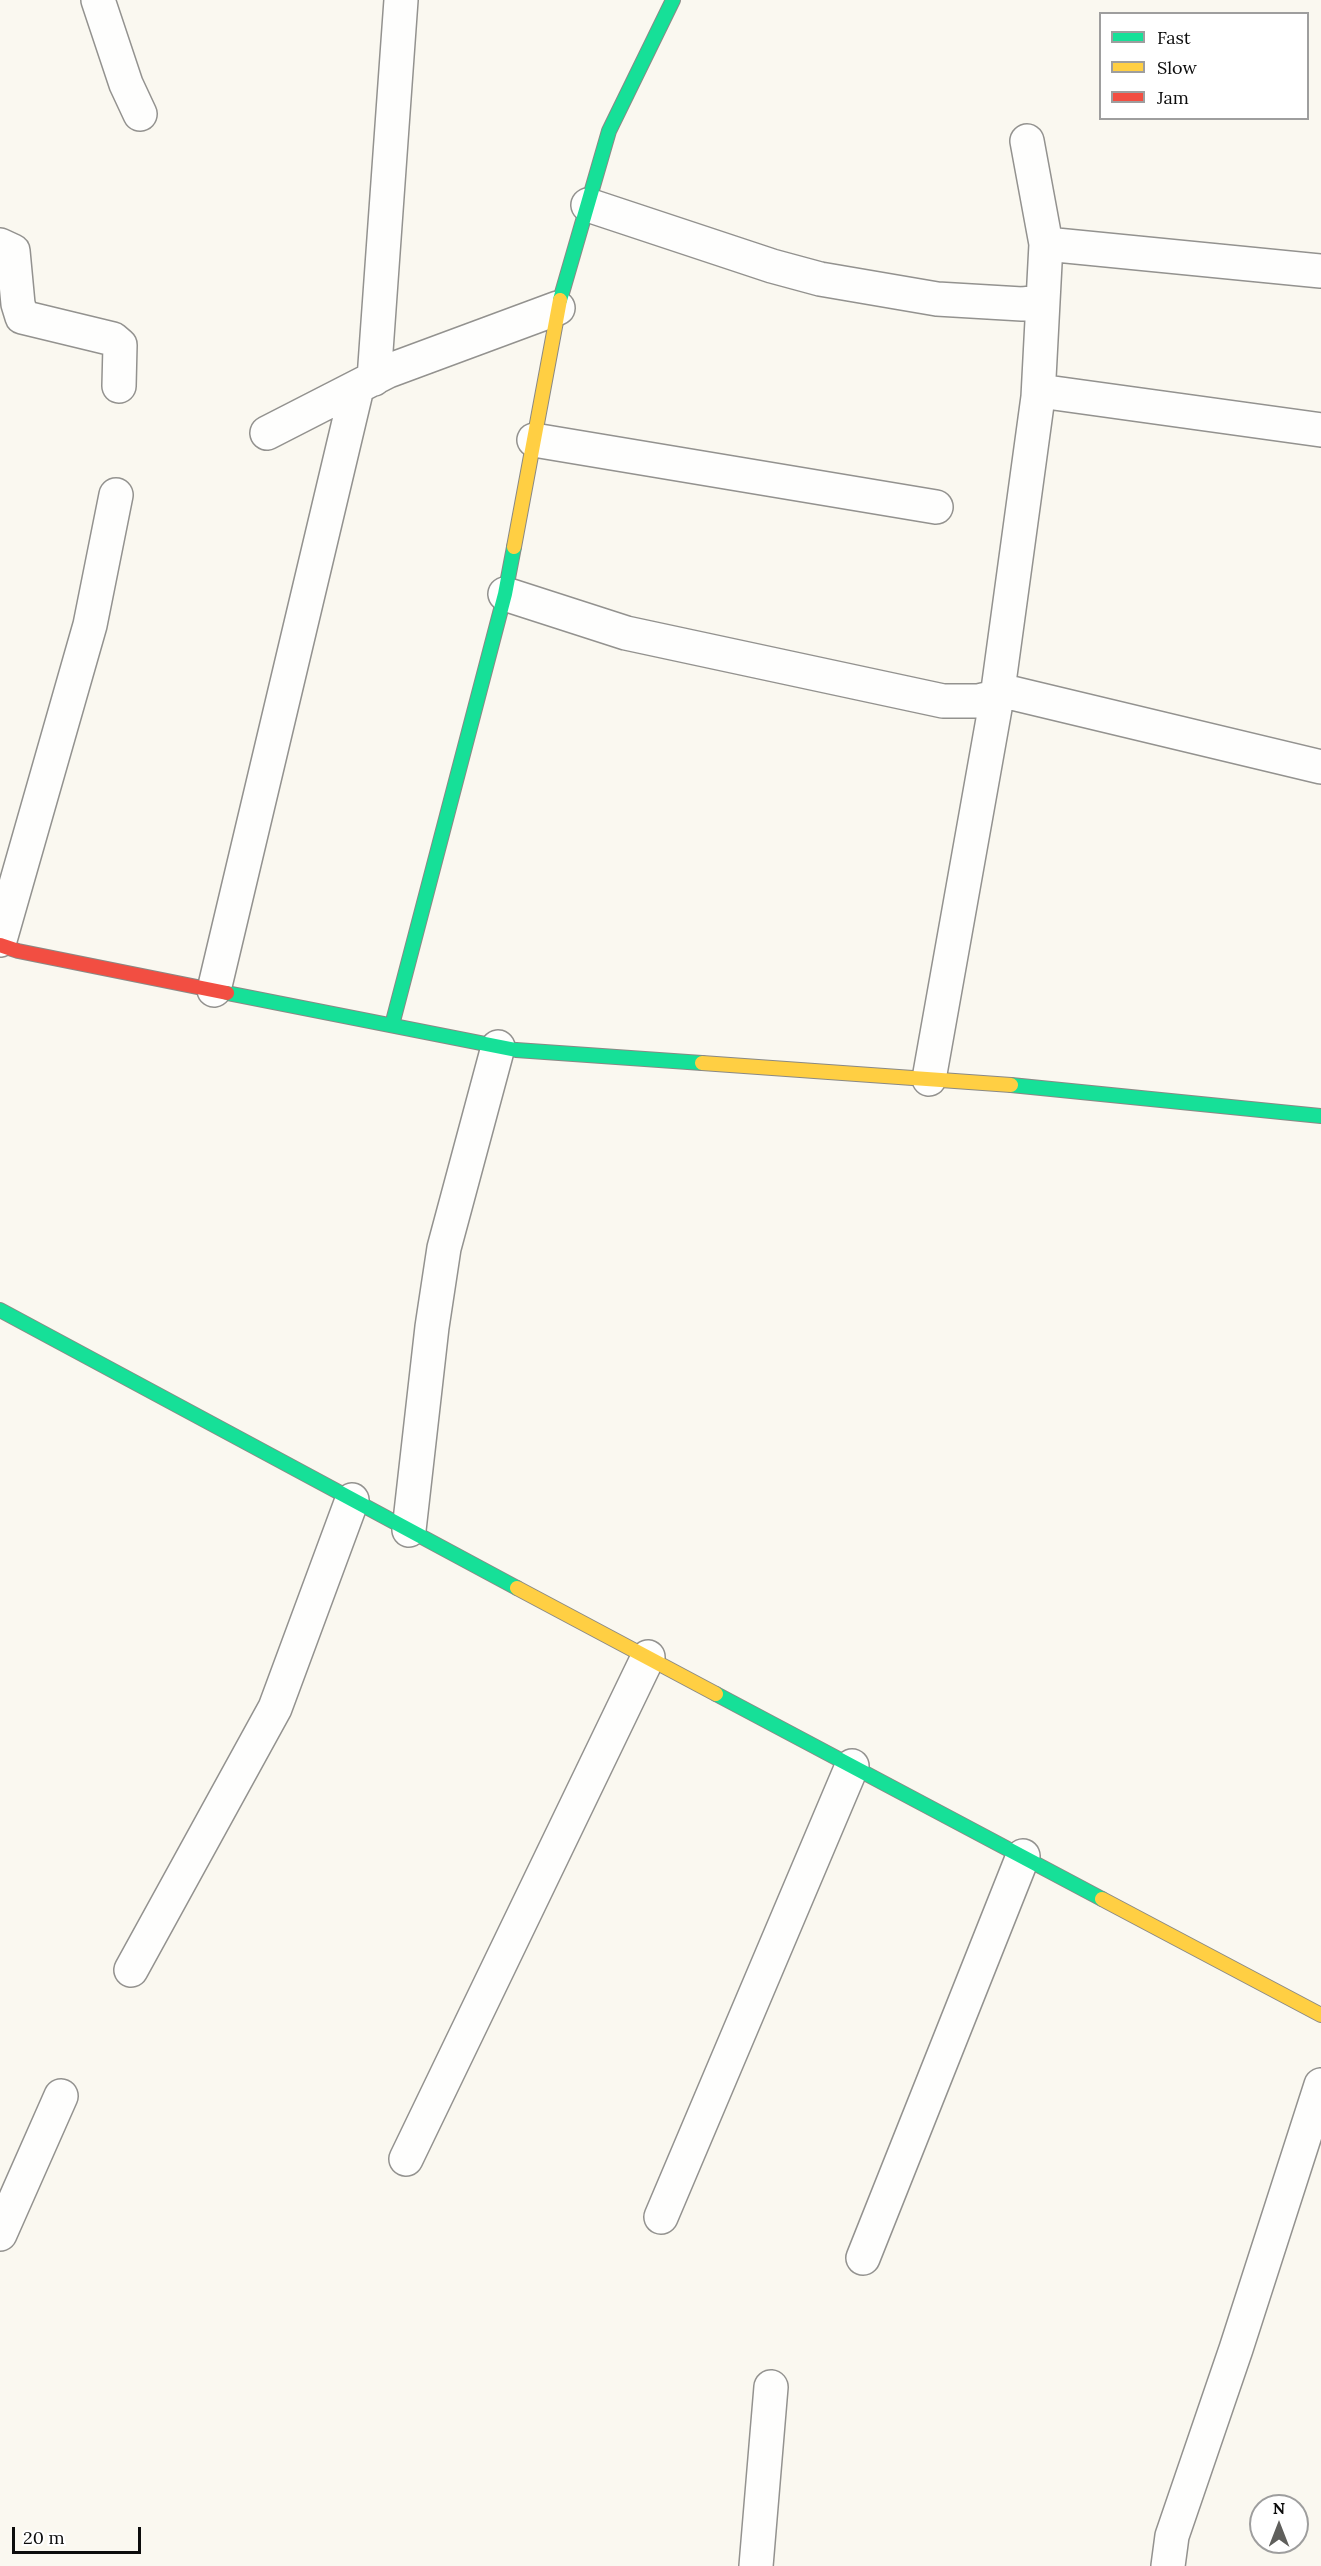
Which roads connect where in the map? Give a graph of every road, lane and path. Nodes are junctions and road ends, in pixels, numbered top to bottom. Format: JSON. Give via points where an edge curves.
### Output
{"nodes":[{"id":1,"x":98,"y":0,"type":"edge"},
{"id":2,"x":401,"y":0,"type":"edge"},
{"id":3,"x":674,"y":0,"type":"edge"},
{"id":4,"x":140,"y":114,"type":"dead end"},
{"id":5,"x":1027,"y":141,"type":"dead end"},
{"id":6,"x":588,"y":205,"type":"junction"},
{"id":7,"x":1046,"y":244,"type":"junction"},
{"id":8,"x":0,"y":245,"type":"edge"},
{"id":9,"x":1321,"y":271,"type":"edge"},
{"id":10,"x":1043,"y":302,"type":"junction"},
{"id":11,"x":558,"y":308,"type":"junction"},
{"id":12,"x":365,"y":383,"type":"junction"},
{"id":13,"x":119,"y":386,"type":"dead end"},
{"id":14,"x":1054,"y":393,"type":"dead end"},
{"id":15,"x":1321,"y":430,"type":"edge"},
{"id":16,"x":267,"y":433,"type":"dead end"},
{"id":17,"x":534,"y":440,"type":"junction"},
{"id":18,"x":116,"y":495,"type":"dead end"},
{"id":19,"x":936,"y":507,"type":"dead end"},
{"id":20,"x":505,"y":594,"type":"junction"},
{"id":21,"x":997,"y":697,"type":"junction"},
{"id":22,"x":1321,"y":767,"type":"edge"},
{"id":23,"x":0,"y":940,"type":"edge"},
{"id":24,"x":0,"y":945,"type":"edge"},
{"id":25,"x":214,"y":990,"type":"junction"},
{"id":26,"x":392,"y":1025,"type":"junction"},
{"id":27,"x":498,"y":1047,"type":"junction"},
{"id":28,"x":929,"y":1079,"type":"junction"},
{"id":29,"x":1321,"y":1116,"type":"edge"},
{"id":30,"x":0,"y":1310,"type":"edge"},
{"id":31,"x":352,"y":1500,"type":"junction"},
{"id":32,"x":409,"y":1530,"type":"junction"},
{"id":33,"x":648,"y":1658,"type":"junction"},
{"id":34,"x":852,"y":1766,"type":"junction"},
{"id":35,"x":1023,"y":1856,"type":"junction"},
{"id":36,"x":131,"y":1970,"type":"dead end"},
{"id":37,"x":1321,"y":2015,"type":"edge"},
{"id":38,"x":1321,"y":2085,"type":"edge"},
{"id":39,"x":60,"y":2096,"type":"dead end"},
{"id":40,"x":406,"y":2159,"type":"dead end"},
{"id":41,"x":661,"y":2217,"type":"dead end"},
{"id":42,"x":0,"y":2234,"type":"edge"},
{"id":43,"x":863,"y":2258,"type":"dead end"},
{"id":44,"x":771,"y":2388,"type":"dead end"},
{"id":45,"x":756,"y":2566,"type":"edge"},
{"id":46,"x":1168,"y":2566,"type":"edge"}],
"edges":[{"from":1,"to":4,"type":"street"},
{"from":2,"to":12,"type":"street"},
{"from":3,"to":6,"type":"street","via":[[609,131]]},
{"from":5,"to":7,"type":"street"},
{"from":6,"to":10,"type":"street","via":[[820,279],[937,299]]},
{"from":6,"to":11,"type":"street"},
{"from":7,"to":9,"type":"street"},
{"from":7,"to":10,"type":"street"},
{"from":8,"to":13,"type":"street","via":[[13,250],[22,317],[113,339],[120,345]]},
{"from":10,"to":21,"type":"street","via":[[1038,397]]},
{"from":11,"to":12,"type":"street"},
{"from":11,"to":17,"type":"street"},
{"from":12,"to":16,"type":"street"},
{"from":12,"to":25,"type":"street"},
{"from":14,"to":15,"type":"street"},
{"from":17,"to":19,"type":"street"},
{"from":17,"to":20,"type":"street"},
{"from":18,"to":23,"type":"street","via":[[90,625]]},
{"from":20,"to":21,"type":"street","via":[[626,633],[943,701]]},
{"from":20,"to":26,"type":"street"},
{"from":21,"to":22,"type":"street","via":[[1012,693]]},
{"from":21,"to":28,"type":"street"},
{"from":24,"to":25,"type":"street"},
{"from":25,"to":26,"type":"street"},
{"from":26,"to":27,"type":"street"},
{"from":27,"to":28,"type":"street"},
{"from":27,"to":32,"type":"street","via":[[444,1248]]},
{"from":28,"to":29,"type":"street"},
{"from":30,"to":31,"type":"street"},
{"from":31,"to":32,"type":"street"},
{"from":31,"to":36,"type":"street","via":[[275,1708]]},
{"from":32,"to":33,"type":"street"},
{"from":33,"to":34,"type":"street"},
{"from":33,"to":40,"type":"street"},
{"from":34,"to":35,"type":"street"},
{"from":34,"to":41,"type":"street"},
{"from":35,"to":37,"type":"street"},
{"from":35,"to":43,"type":"street"},
{"from":38,"to":46,"type":"street","via":[[1172,2536]]},
{"from":39,"to":42,"type":"street"},
{"from":44,"to":45,"type":"street"}]}
